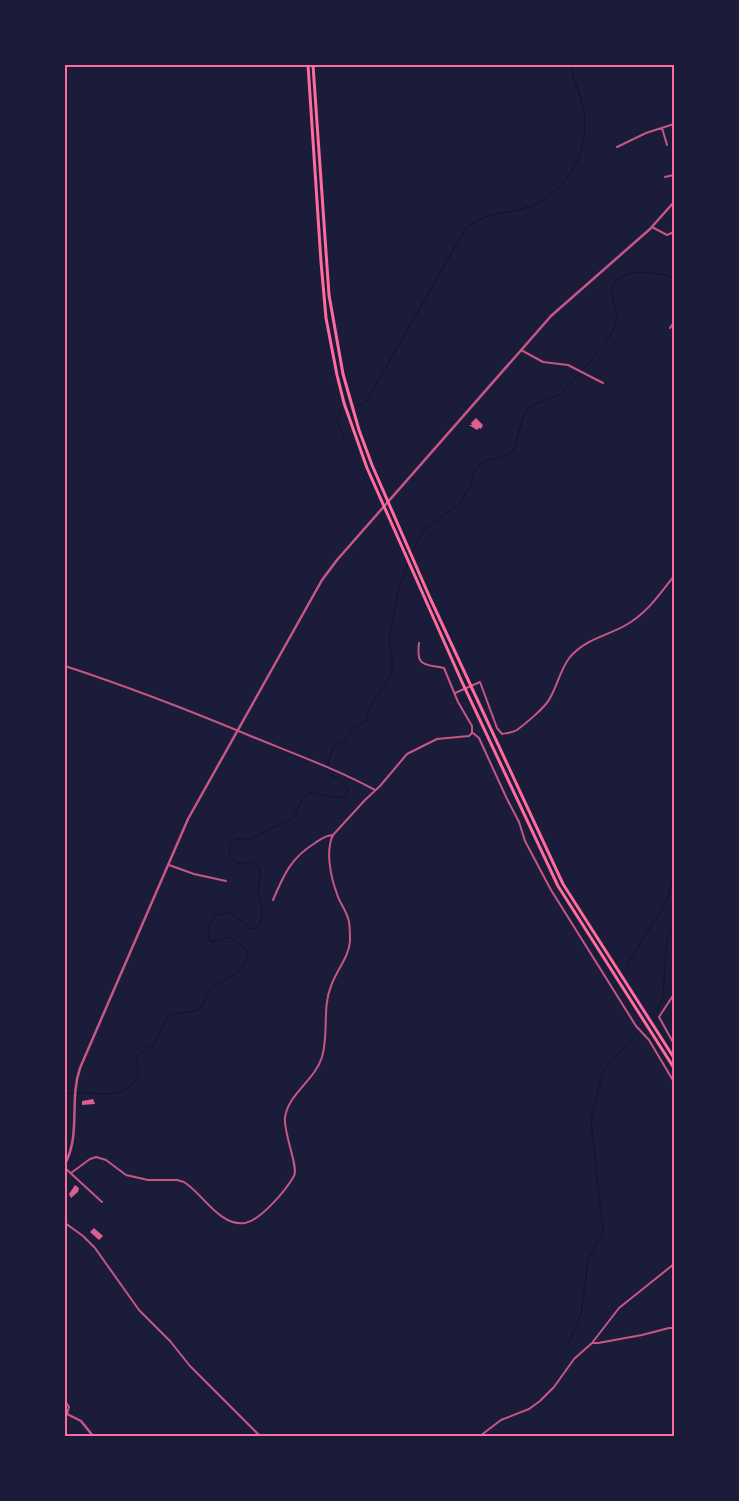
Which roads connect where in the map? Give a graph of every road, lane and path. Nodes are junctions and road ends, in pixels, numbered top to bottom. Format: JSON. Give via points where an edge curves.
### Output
{"nodes":[{"id":1,"x":308,"y":65,"type":"edge"},
{"id":2,"x":313,"y":65,"type":"edge"},
{"id":3,"x":674,"y":124,"type":"edge"},
{"id":4,"x":662,"y":128,"type":"junction"},
{"id":5,"x":667,"y":144,"type":"dead end"},
{"id":6,"x":617,"y":146,"type":"dead end"},
{"id":7,"x":674,"y":175,"type":"edge"},
{"id":8,"x":665,"y":177,"type":"dead end"},
{"id":9,"x":674,"y":202,"type":"edge"},
{"id":10,"x":652,"y":228,"type":"junction"},
{"id":11,"x":674,"y":232,"type":"edge"},
{"id":12,"x":674,"y":322,"type":"edge"},
{"id":13,"x":670,"y":328,"type":"dead end"},
{"id":14,"x":521,"y":350,"type":"junction"},
{"id":15,"x":603,"y":383,"type":"dead end"},
{"id":16,"x":674,"y":576,"type":"edge"},
{"id":17,"x":419,"y":643,"type":"dead end"},
{"id":18,"x":65,"y":666,"type":"edge"},
{"id":19,"x":455,"y":694,"type":"junction"},
{"id":20,"x":237,"y":730,"type":"junction"},
{"id":21,"x":472,"y":733,"type":"junction"},
{"id":22,"x":375,"y":790,"type":"junction"},
{"id":23,"x":333,"y":836,"type":"junction"},
{"id":24,"x":167,"y":865,"type":"junction"},
{"id":25,"x":226,"y":881,"type":"dead end"},
{"id":26,"x":273,"y":900,"type":"dead end"},
{"id":27,"x":674,"y":994,"type":"edge"},
{"id":28,"x":674,"y":1044,"type":"edge"},
{"id":29,"x":674,"y":1058,"type":"edge"},
{"id":30,"x":674,"y":1068,"type":"edge"},
{"id":31,"x":674,"y":1082,"type":"edge"},
{"id":32,"x":65,"y":1163,"type":"edge"},
{"id":33,"x":65,"y":1168,"type":"edge"},
{"id":34,"x":71,"y":1173,"type":"junction"},
{"id":35,"x":102,"y":1202,"type":"dead end"},
{"id":36,"x":65,"y":1222,"type":"edge"},
{"id":37,"x":674,"y":1264,"type":"edge"},
{"id":38,"x":674,"y":1328,"type":"edge"},
{"id":39,"x":592,"y":1343,"type":"junction"},
{"id":40,"x":65,"y":1401,"type":"edge"},
{"id":41,"x":66,"y":1413,"type":"edge"},
{"id":42,"x":92,"y":1436,"type":"edge"},
{"id":43,"x":260,"y":1436,"type":"edge"},
{"id":44,"x":480,"y":1436,"type":"edge"}],
"edges":[{"from":1,"to":30,"type":"main road","via":[[326,318],[344,403],[367,468],[468,696],[558,886]]},
{"from":2,"to":29,"type":"main road","via":[[329,295],[337,346],[359,430],[416,566],[563,884]]},
{"from":3,"to":4,"type":"street"},
{"from":4,"to":5,"type":"street"},
{"from":4,"to":6,"type":"street"},
{"from":7,"to":8,"type":"street"},
{"from":9,"to":10,"type":"street"},
{"from":10,"to":11,"type":"street","via":[[669,235]]},
{"from":10,"to":14,"type":"street","via":[[557,310]]},
{"from":12,"to":13,"type":"street"},
{"from":14,"to":15,"type":"street","via":[[543,362],[560,363]]},
{"from":14,"to":20,"type":"street","via":[[330,569]]},
{"from":16,"to":19,"type":"street","via":[[642,615],[581,646],[564,665],[548,702],[517,730],[500,732],[480,682]]},
{"from":17,"to":19,"type":"street","via":[[417,655],[420,661],[444,668]]},
{"from":18,"to":20,"type":"street"},
{"from":19,"to":21,"type":"street","via":[[472,726]]},
{"from":20,"to":22,"type":"street","via":[[331,768]]},
{"from":20,"to":24,"type":"street","via":[[188,819]]},
{"from":21,"to":22,"type":"street","via":[[437,739],[412,751]]},
{"from":21,"to":31,"type":"street","via":[[479,738],[525,841],[559,903]]},
{"from":22,"to":23,"type":"street"},
{"from":23,"to":26,"type":"street","via":[[321,839],[296,856]]},
{"from":23,"to":34,"type":"street","via":[[330,864],[337,895],[349,922],[350,943],[326,1002],[322,1056],[313,1074],[288,1106],[286,1138],[294,1176],[261,1214],[244,1223],[222,1216],[180,1180],[148,1180],[126,1175],[106,1160],[96,1157]]},
{"from":24,"to":25,"type":"street"},
{"from":24,"to":32,"type":"street","via":[[80,1068],[74,1140]]},
{"from":27,"to":28,"type":"street","via":[[659,1017]]},
{"from":33,"to":34,"type":"street"},
{"from":34,"to":35,"type":"street"},
{"from":36,"to":43,"type":"street","via":[[95,1248],[139,1310]]},
{"from":37,"to":39,"type":"street","via":[[619,1308]]},
{"from":38,"to":39,"type":"street"},
{"from":39,"to":44,"type":"street","via":[[574,1359],[540,1401],[501,1420]]},
{"from":40,"to":41,"type":"street","via":[[69,1407]]},
{"from":41,"to":42,"type":"street","via":[[81,1421]]}]}
